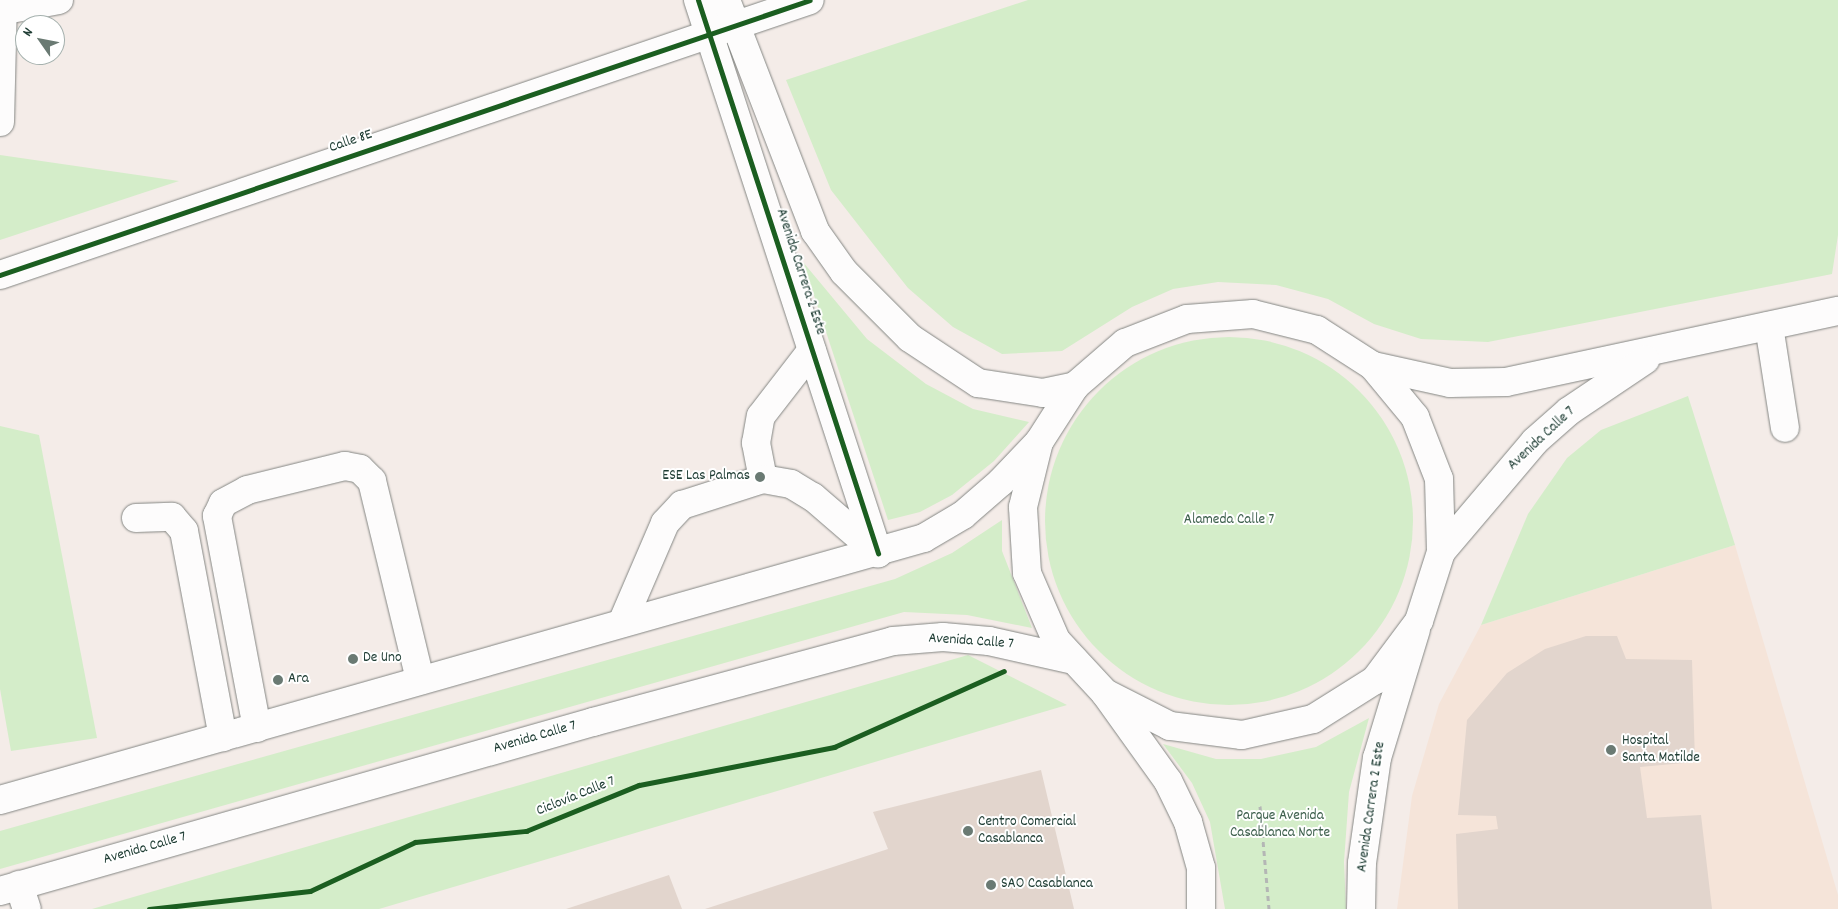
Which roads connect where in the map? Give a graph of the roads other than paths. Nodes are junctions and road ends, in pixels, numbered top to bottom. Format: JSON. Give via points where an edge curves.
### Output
{"nodes":[{"id":1,"x":59,"y":0,"type":"edge"},
{"id":2,"x":698,"y":0,"type":"edge"},
{"id":3,"x":726,"y":0,"type":"edge"},
{"id":4,"x":810,"y":0,"type":"edge"},
{"id":5,"x":2,"y":7,"type":"edge"},
{"id":6,"x":722,"y":29,"type":"junction"},
{"id":7,"x":0,"y":122,"type":"edge"},
{"id":8,"x":0,"y":275,"type":"edge"},
{"id":9,"x":1838,"y":311,"type":"edge"},
{"id":10,"x":1769,"y":326,"type":"junction"},
{"id":11,"x":1662,"y":348,"type":"junction"},
{"id":12,"x":812,"y":350,"type":"junction"},
{"id":13,"x":1373,"y":366,"type":"junction"},
{"id":14,"x":1074,"y":386,"type":"junction"},
{"id":15,"x":1785,"y":428,"type":"dead end"},
{"id":16,"x":1039,"y":442,"type":"junction"},
{"id":17,"x":763,"y":479,"type":"junction"},
{"id":18,"x":136,"y":518,"type":"dead end"},
{"id":19,"x":878,"y":552,"type":"junction"},
{"id":20,"x":1441,"y":552,"type":"junction"},
{"id":21,"x":1419,"y":621,"type":"junction"},
{"id":22,"x":622,"y":624,"type":"junction"},
{"id":23,"x":1075,"y":661,"type":"junction"},
{"id":24,"x":420,"y":680,"type":"junction"},
{"id":25,"x":1105,"y":694,"type":"junction"},
{"id":26,"x":257,"y":728,"type":"junction"},
{"id":27,"x":223,"y":738,"type":"junction"},
{"id":28,"x":0,"y":800,"type":"edge"},
{"id":29,"x":15,"y":895,"type":"edge"},
{"id":30,"x":1201,"y":909,"type":"edge"},
{"id":31,"x":1361,"y":909,"type":"edge"}],
"edges":[{"from":1,"to":5,"type":"main road"},
{"from":2,"to":6,"type":"main road","name":"Avenida Carrera 2 Este"},
{"from":3,"to":6,"type":"main road","name":"Avenida Carrera 2 Este"},
{"from":4,"to":6,"type":"main road","name":"Calle 8E"},
{"from":5,"to":7,"type":"main road"},
{"from":6,"to":8,"type":"main road","name":"Calle 8E"},
{"from":6,"to":12,"type":"main road","name":"Avenida Carrera 2 Este"},
{"from":6,"to":14,"type":"main road","name":"Avenida Carrera 2 Este","via":[[815,231],[876,306],[910,338],[978,382],[1043,394]]},
{"from":9,"to":10,"type":"main road","name":"Avenida Calle 7"},
{"from":10,"to":11,"type":"main road","name":"Avenida Calle 7"},
{"from":10,"to":15,"type":"main road"},
{"from":11,"to":13,"type":"main road","name":"Avenida Calle 7","via":[[1506,382],[1450,383]]},
{"from":11,"to":20,"type":"main road","name":"Avenida Calle 7","via":[[1569,411],[1535,441]]},
{"from":12,"to":17,"type":"main road","via":[[761,416],[756,443]]},
{"from":12,"to":19,"type":"main road","name":"Avenida Carrera 2 Este"},
{"from":13,"to":14,"type":"main road","name":"Avenida Calle 7","via":[[1317,330],[1253,314],[1187,319],[1125,343]]},
{"from":13,"to":20,"type":"main road","name":"Avenida Calle 7","via":[[1415,417],[1439,479]]},
{"from":14,"to":16,"type":"main road","name":"Avenida Calle 7"},
{"from":16,"to":19,"type":"main road","name":"Avenida Calle 7","via":[[964,515],[924,538]]},
{"from":16,"to":23,"type":"main road","name":"Avenida Calle 7","via":[[1023,507],[1027,573],[1056,640]]},
{"from":17,"to":19,"type":"main road","via":[[791,484],[813,497]]},
{"from":17,"to":22,"type":"main road","via":[[682,505],[665,523]]},
{"from":18,"to":27,"type":"main road","via":[[172,517],[184,531]]},
{"from":19,"to":22,"type":"main road","name":"Avenida Calle 7"},
{"from":20,"to":21,"type":"main road","name":"Avenida Calle 7"},
{"from":21,"to":25,"type":"main road","name":"Avenida Calle 7","via":[[1375,680],[1304,721],[1242,735],[1170,726]]},
{"from":21,"to":31,"type":"main road","name":"Avenida Carrera 2 Este","via":[[1377,758],[1362,863]]},
{"from":22,"to":24,"type":"main road","name":"Avenida Calle 7"},
{"from":23,"to":25,"type":"main road","name":"Avenida Calle 7"},
{"from":23,"to":29,"type":"main road","name":"Avenida Calle 7","via":[[989,641],[943,637],[893,641]]},
{"from":24,"to":26,"type":"main road","name":"Avenida Calle 7"},
{"from":24,"to":26,"type":"main road","via":[[382,506],[372,481],[360,469],[345,466],[248,490],[223,503],[217,516]]},
{"from":25,"to":30,"type":"main road","via":[[1168,781],[1188,822],[1200,868]]},
{"from":26,"to":27,"type":"main road","name":"Avenida Calle 7"},
{"from":27,"to":28,"type":"main road","name":"Avenida Calle 7"}]}
